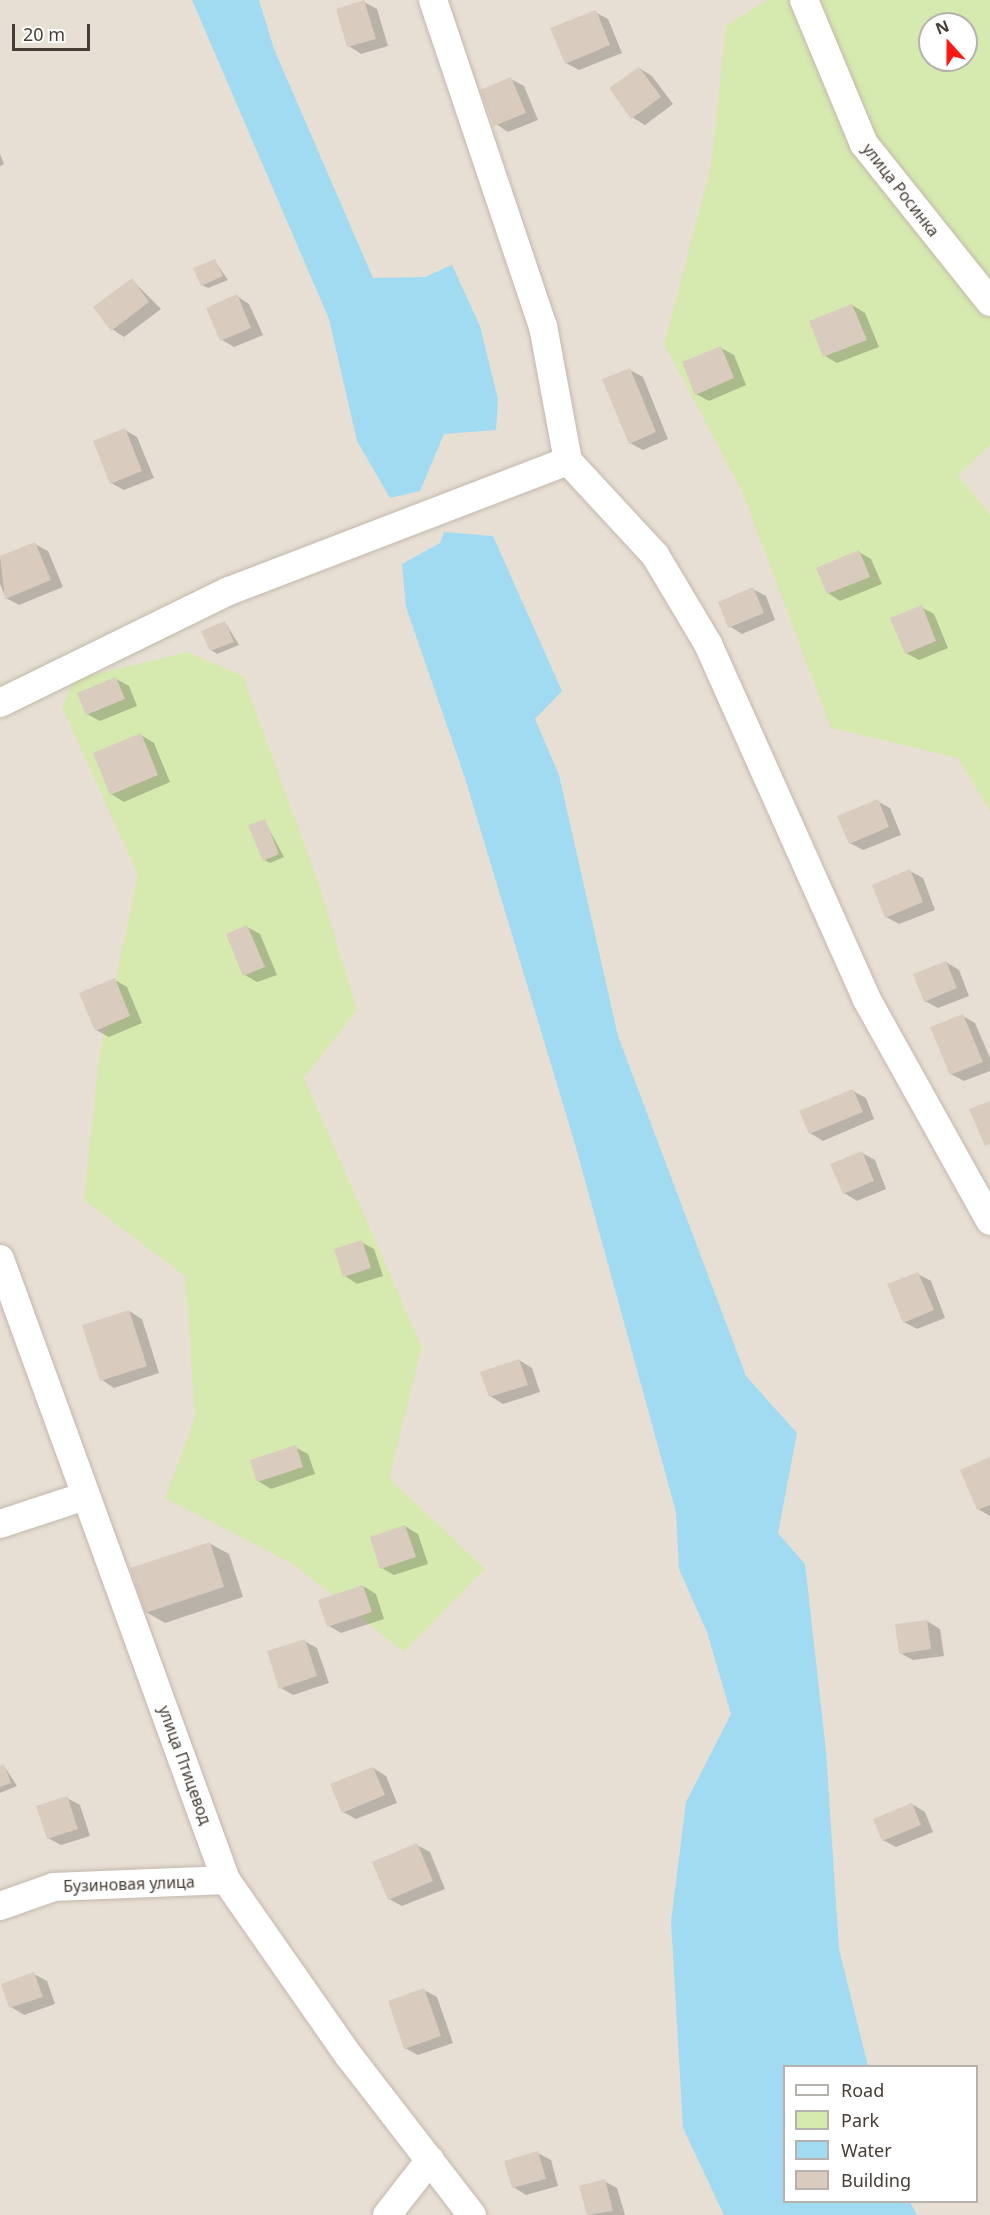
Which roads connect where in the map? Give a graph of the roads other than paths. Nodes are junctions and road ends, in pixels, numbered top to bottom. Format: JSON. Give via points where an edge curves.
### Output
{"nodes":[{"id":1,"x":433,"y":0,"type":"edge"},
{"id":2,"x":804,"y":0,"type":"edge"},
{"id":3,"x":990,"y":302,"type":"edge"},
{"id":4,"x":568,"y":461,"type":"junction"},
{"id":5,"x":0,"y":703,"type":"edge"},
{"id":6,"x":990,"y":1221,"type":"edge"},
{"id":7,"x":0,"y":1259,"type":"edge"},
{"id":8,"x":86,"y":1496,"type":"junction"},
{"id":9,"x":0,"y":1524,"type":"edge"},
{"id":10,"x":225,"y":1880,"type":"junction"},
{"id":11,"x":0,"y":1906,"type":"edge"},
{"id":12,"x":430,"y":2160,"type":"junction"},
{"id":13,"x":387,"y":2215,"type":"edge"},
{"id":14,"x":472,"y":2215,"type":"edge"}],
"edges":[{"from":1,"to":4,"type":"street","via":[[543,326]]},
{"from":2,"to":3,"type":"street","name":"улица Росинка","via":[[864,144]]},
{"from":4,"to":5,"type":"street","via":[[229,591]]},
{"from":4,"to":6,"type":"street","via":[[655,555],[708,644],[866,998]]},
{"from":7,"to":8,"type":"street","name":"улица Птицевод"},
{"from":8,"to":9,"type":"street"},
{"from":8,"to":10,"type":"street","name":"улица Птицевод"},
{"from":10,"to":11,"type":"street","name":"Бузиновая улица","via":[[54,1887]]},
{"from":10,"to":12,"type":"street","name":"улица Птицевод"},
{"from":12,"to":13,"type":"street"},
{"from":12,"to":14,"type":"street","name":"улица Птицевод"}]}
